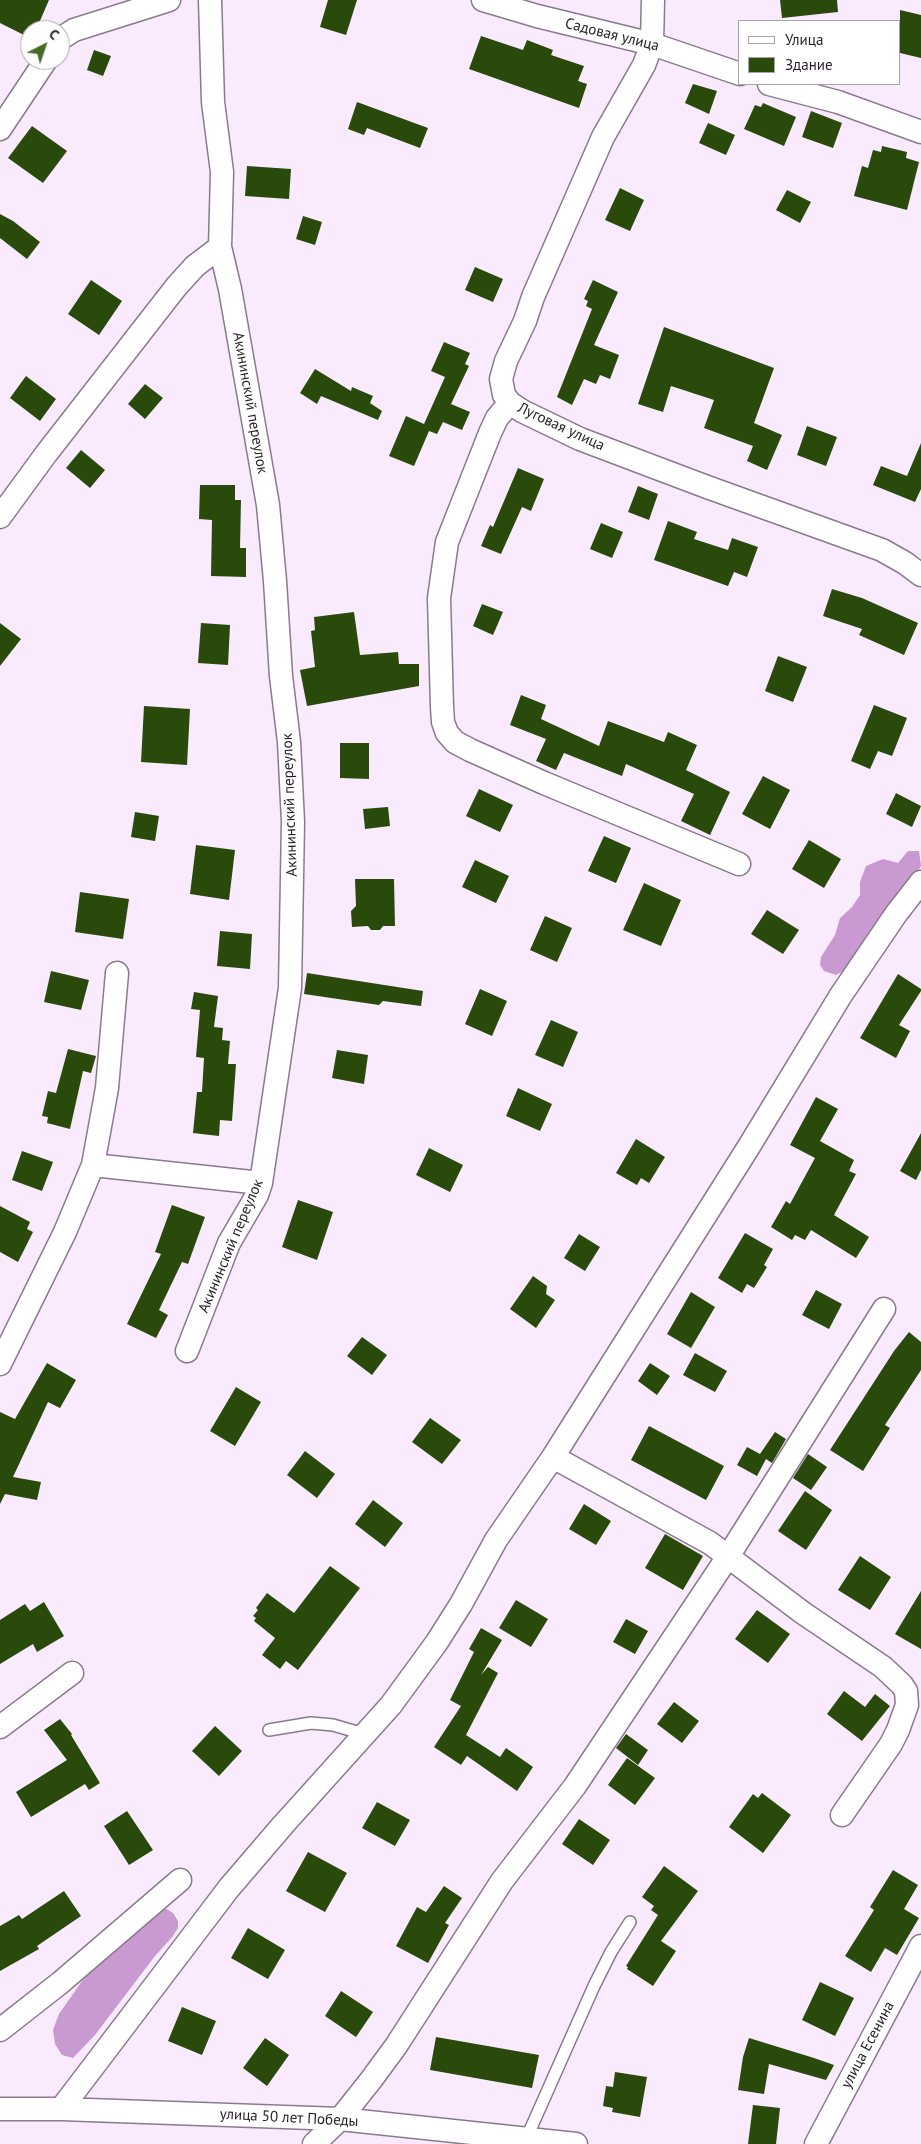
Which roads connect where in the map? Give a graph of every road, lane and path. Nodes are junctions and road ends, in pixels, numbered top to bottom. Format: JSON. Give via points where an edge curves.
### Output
{"nodes":[{"id":1,"x":169,"y":0,"type":"edge"},
{"id":2,"x":210,"y":0,"type":"edge"},
{"id":3,"x":483,"y":0,"type":"edge"},
{"id":4,"x":653,"y":0,"type":"edge"},
{"id":5,"x":70,"y":33,"type":"edge"},
{"id":6,"x":652,"y":44,"type":"junction"},
{"id":7,"x":39,"y":70,"type":"edge"},
{"id":8,"x":738,"y":73,"type":"edge"},
{"id":9,"x":773,"y":85,"type":"edge"},
{"id":10,"x":0,"y":129,"type":"edge"},
{"id":11,"x":921,"y":132,"type":"edge"},
{"id":12,"x":220,"y":247,"type":"junction"},
{"id":13,"x":510,"y":403,"type":"junction"},
{"id":14,"x":0,"y":517,"type":"edge"},
{"id":15,"x":921,"y":575,"type":"edge"},
{"id":16,"x":739,"y":864,"type":"dead end"},
{"id":17,"x":921,"y":882,"type":"edge"},
{"id":18,"x":117,"y":973,"type":"dead end"},
{"id":19,"x":93,"y":1164,"type":"junction"},
{"id":20,"x":261,"y":1183,"type":"junction"},
{"id":21,"x":884,"y":1309,"type":"dead end"},
{"id":22,"x":187,"y":1351,"type":"dead end"},
{"id":23,"x":0,"y":1364,"type":"edge"},
{"id":24,"x":553,"y":1457,"type":"junction"},
{"id":25,"x":729,"y":1556,"type":"junction"},
{"id":26,"x":72,"y":1673,"type":"dead end"},
{"id":27,"x":0,"y":1727,"type":"edge"},
{"id":28,"x":269,"y":1730,"type":"dead end"},
{"id":29,"x":364,"y":1734,"type":"junction"},
{"id":30,"x":842,"y":1815,"type":"dead end"},
{"id":31,"x":180,"y":1880,"type":"dead end"},
{"id":32,"x":630,"y":1922,"type":"dead end"},
{"id":33,"x":921,"y":1946,"type":"edge"},
{"id":34,"x":0,"y":2030,"type":"edge"},
{"id":35,"x":0,"y":2109,"type":"edge"},
{"id":36,"x":61,"y":2109,"type":"junction"},
{"id":37,"x":340,"y":2118,"type":"junction"},
{"id":38,"x":527,"y":2137,"type":"junction"},
{"id":39,"x":314,"y":2144,"type":"edge"},
{"id":40,"x":576,"y":2144,"type":"edge"},
{"id":41,"x":816,"y":2144,"type":"edge"}],
"edges":[{"from":1,"to":5,"type":"street"},
{"from":2,"to":12,"type":"street","name":"Акининский переулок","via":[[214,102],[222,172]]},
{"from":3,"to":6,"type":"street","name":"Садовая улица"},
{"from":4,"to":6,"type":"street"},
{"from":6,"to":8,"type":"street","name":"Садовая улица"},
{"from":6,"to":13,"type":"street","name":"Луговая улица","via":[[644,65],[603,136],[506,361],[502,386]]},
{"from":7,"to":10,"type":"street"},
{"from":9,"to":11,"type":"street","via":[[838,102]]},
{"from":12,"to":14,"type":"street","via":[[195,266],[176,287]]},
{"from":12,"to":20,"type":"street","name":"Акининский переулок","via":[[268,505],[293,799],[290,988]]},
{"from":13,"to":15,"type":"street","name":"Луговая улица","via":[[580,439],[882,550]]},
{"from":13,"to":16,"type":"street","via":[[490,433],[447,542],[440,598],[442,707],[447,733],[470,750]]},
{"from":17,"to":24,"type":"street","via":[[841,995]]},
{"from":18,"to":19,"type":"street","via":[[106,1088]]},
{"from":19,"to":20,"type":"street"},
{"from":19,"to":23,"type":"street","via":[[65,1232]]},
{"from":20,"to":22,"type":"street","name":"Акининский переулок","via":[[229,1243]]},
{"from":21,"to":25,"type":"street"},
{"from":24,"to":25,"type":"street","via":[[690,1531]]},
{"from":24,"to":29,"type":"street","via":[[496,1540],[437,1642],[392,1705]]},
{"from":25,"to":30,"type":"street","via":[[803,1613],[883,1667],[896,1677],[906,1692],[907,1706],[891,1744]]},
{"from":25,"to":37,"type":"street","via":[[576,1786],[502,1881],[396,2046]]},
{"from":26,"to":27,"type":"street"},
{"from":28,"to":29,"type":"lane","via":[[311,1723]]},
{"from":29,"to":36,"type":"street","via":[[229,1888]]},
{"from":31,"to":34,"type":"street"},
{"from":32,"to":38,"type":"lane","via":[[594,1986]]},
{"from":33,"to":41,"type":"street","name":"улица Есенина"},
{"from":35,"to":36,"type":"street","name":"улица 50 лет Победы"},
{"from":36,"to":37,"type":"street","name":"улица 50 лет Победы"},
{"from":37,"to":38,"type":"street","name":"улица 50 лет Победы"},
{"from":37,"to":39,"type":"street"},
{"from":38,"to":40,"type":"street","name":"улица 50 лет Победы"}]}
